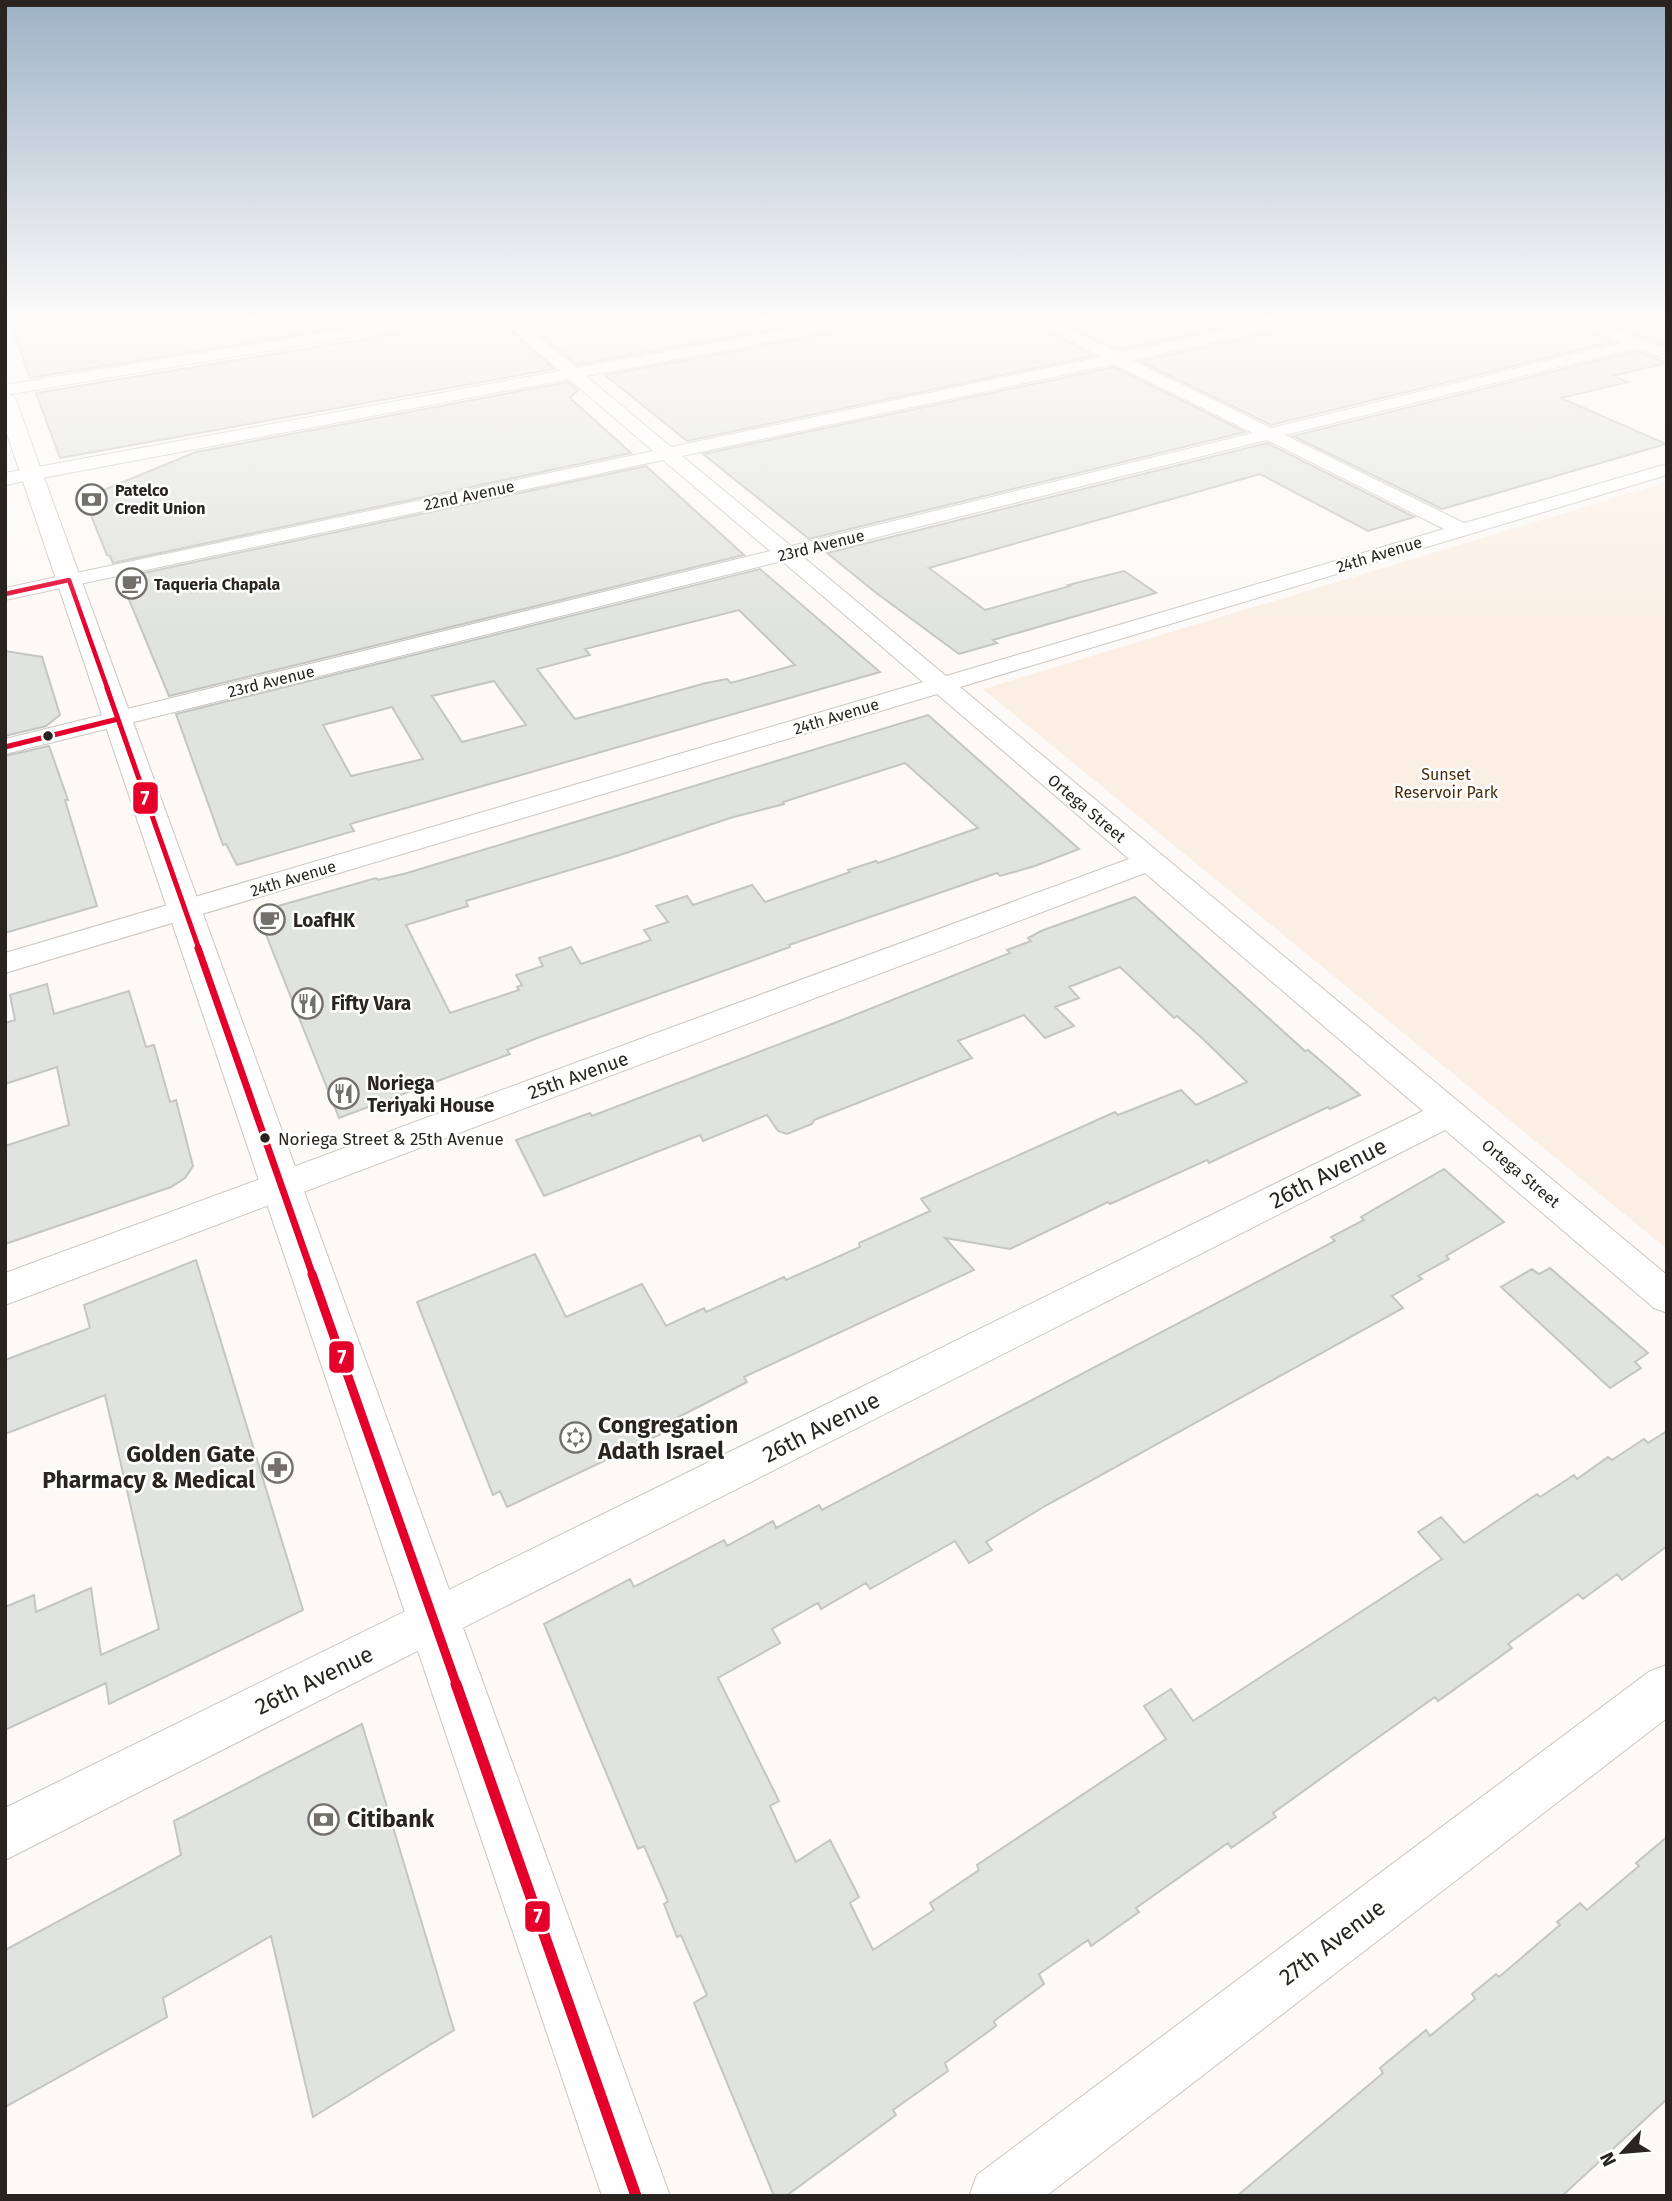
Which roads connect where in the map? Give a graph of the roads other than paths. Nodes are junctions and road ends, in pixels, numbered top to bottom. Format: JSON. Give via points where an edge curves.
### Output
{"nodes":[{"id":1,"x":13,"y":422,"type":"edge"},
{"id":2,"x":315,"y":422,"type":"edge"},
{"id":3,"x":629,"y":422,"type":"edge"},
{"id":4,"x":818,"y":422,"type":"edge"},
{"id":5,"x":1245,"y":422,"type":"edge"},
{"id":6,"x":1320,"y":422,"type":"edge"},
{"id":7,"x":1270,"y":434,"type":"junction"},
{"id":8,"x":667,"y":454,"type":"junction"},
{"id":9,"x":1667,"y":469,"type":"edge"},
{"id":10,"x":32,"y":474,"type":"junction"},
{"id":11,"x":5,"y":479,"type":"edge"},
{"id":12,"x":1462,"y":530,"type":"junction"},
{"id":13,"x":786,"y":554,"type":"junction"},
{"id":14,"x":69,"y":580,"type":"junction"},
{"id":15,"x":5,"y":594,"type":"edge"},
{"id":16,"x":941,"y":685,"type":"junction"},
{"id":17,"x":118,"y":719,"type":"junction"},
{"id":18,"x":5,"y":747,"type":"edge"},
{"id":19,"x":1150,"y":861,"type":"junction"},
{"id":20,"x":184,"y":910,"type":"junction"},
{"id":21,"x":5,"y":963,"type":"edge"},
{"id":22,"x":1449,"y":1113,"type":"junction"},
{"id":23,"x":281,"y":1185,"type":"junction"},
{"id":24,"x":5,"y":1289,"type":"edge"},
{"id":25,"x":1667,"y":1297,"type":"edge"},
{"id":26,"x":433,"y":1621,"type":"junction"},
{"id":27,"x":1667,"y":1688,"type":"edge"},
{"id":28,"x":5,"y":1835,"type":"edge"},
{"id":29,"x":636,"y":2196,"type":"edge"},
{"id":30,"x":998,"y":2196,"type":"edge"}],
"edges":[{"from":1,"to":10,"type":"street"},
{"from":2,"to":10,"type":"street"},
{"from":3,"to":8,"type":"street","name":"Ortega Street"},
{"from":4,"to":8,"type":"street","name":"22nd Avenue"},
{"from":5,"to":7,"type":"street"},
{"from":6,"to":7,"type":"street","name":"23rd Avenue"},
{"from":7,"to":12,"type":"street"},
{"from":7,"to":13,"type":"street","name":"23rd Avenue"},
{"from":8,"to":13,"type":"street","name":"Ortega Street"},
{"from":8,"to":14,"type":"street","name":"22nd Avenue"},
{"from":9,"to":12,"type":"street","name":"24th Avenue"},
{"from":10,"to":11,"type":"street"},
{"from":10,"to":14,"type":"street"},
{"from":12,"to":16,"type":"street","name":"24th Avenue"},
{"from":13,"to":16,"type":"street","name":"Ortega Street"},
{"from":13,"to":17,"type":"street","name":"23rd Avenue"},
{"from":14,"to":15,"type":"street","name":"22nd Avenue"},
{"from":14,"to":17,"type":"street"},
{"from":16,"to":19,"type":"street","name":"Ortega Street"},
{"from":16,"to":20,"type":"street","name":"24th Avenue"},
{"from":17,"to":18,"type":"street","name":"23rd Avenue"},
{"from":17,"to":20,"type":"street"},
{"from":19,"to":22,"type":"street","name":"Ortega Street"},
{"from":19,"to":23,"type":"street","name":"25th Avenue"},
{"from":20,"to":21,"type":"street","name":"24th Avenue"},
{"from":20,"to":23,"type":"street"},
{"from":22,"to":25,"type":"street","name":"Ortega Street"},
{"from":22,"to":26,"type":"street","name":"26th Avenue"},
{"from":23,"to":24,"type":"street","name":"25th Avenue"},
{"from":23,"to":26,"type":"street"},
{"from":26,"to":28,"type":"street","name":"26th Avenue"},
{"from":26,"to":29,"type":"street"},
{"from":27,"to":30,"type":"street","name":"27th Avenue"}]}
